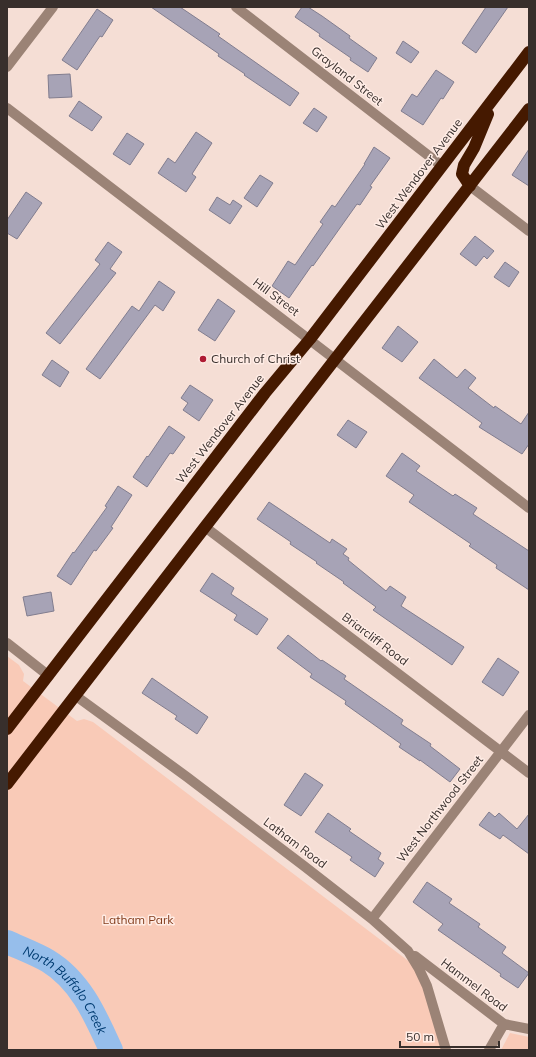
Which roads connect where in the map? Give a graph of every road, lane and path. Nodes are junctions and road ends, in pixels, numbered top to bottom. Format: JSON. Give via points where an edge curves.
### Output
{"nodes":[{"id":1,"x":53,"y":7,"type":"edge"},
{"id":2,"x":236,"y":7,"type":"edge"},
{"id":3,"x":529,"y":52,"type":"edge"},
{"id":4,"x":7,"y":67,"type":"edge"},
{"id":5,"x":493,"y":99,"type":"junction"},
{"id":6,"x":7,"y":108,"type":"edge"},
{"id":7,"x":529,"y":109,"type":"edge"},
{"id":8,"x":442,"y":166,"type":"junction"},
{"id":9,"x":470,"y":186,"type":"junction"},
{"id":10,"x":529,"y":231,"type":"edge"},
{"id":11,"x":310,"y":339,"type":"junction"},
{"id":12,"x":335,"y":359,"type":"junction"},
{"id":13,"x":529,"y":508,"type":"edge"},
{"id":14,"x":205,"y":526,"type":"junction"},
{"id":15,"x":7,"y":643,"type":"edge"},
{"id":16,"x":49,"y":676,"type":"junction"},
{"id":17,"x":76,"y":696,"type":"junction"},
{"id":18,"x":529,"y":715,"type":"edge"},
{"id":19,"x":7,"y":729,"type":"edge"},
{"id":20,"x":501,"y":751,"type":"junction"},
{"id":21,"x":529,"y":773,"type":"edge"},
{"id":22,"x":7,"y":784,"type":"edge"},
{"id":23,"x":372,"y":918,"type":"junction"},
{"id":24,"x":408,"y":951,"type":"junction"},
{"id":25,"x":504,"y":1024,"type":"junction"},
{"id":26,"x":529,"y":1029,"type":"edge"},
{"id":27,"x":446,"y":1050,"type":"edge"},
{"id":28,"x":489,"y":1050,"type":"edge"}],
"edges":[{"from":1,"to":4,"type":"street"},
{"from":2,"to":8,"type":"street","name":"Grayland Street"},
{"from":3,"to":5,"type":"highway","name":"West Wendover Avenue"},
{"from":5,"to":8,"type":"highway","name":"West Wendover Avenue"},
{"from":5,"to":9,"type":"highway","via":[[474,148],[464,165],[462,174]]},
{"from":6,"to":11,"type":"street","name":"Hill Street"},
{"from":7,"to":9,"type":"highway"},
{"from":8,"to":11,"type":"highway","name":"West Wendover Avenue"},
{"from":9,"to":10,"type":"street"},
{"from":9,"to":12,"type":"highway"},
{"from":11,"to":12,"type":"street","name":"Hill Street"},
{"from":11,"to":16,"type":"highway","name":"West Wendover Avenue","via":[[265,392]]},
{"from":12,"to":13,"type":"street","name":"Hill Street"},
{"from":12,"to":14,"type":"highway"},
{"from":14,"to":17,"type":"highway"},
{"from":14,"to":20,"type":"street","name":"Briarcliff Road"},
{"from":15,"to":16,"type":"street"},
{"from":16,"to":19,"type":"highway","name":"West Wendover Avenue"},
{"from":17,"to":22,"type":"highway"},
{"from":17,"to":23,"type":"street","name":"Latham Road"},
{"from":18,"to":20,"type":"street","name":"West Northwood Street"},
{"from":20,"to":21,"type":"street","name":"Briarcliff Road"},
{"from":20,"to":23,"type":"street","name":"West Northwood Street"},
{"from":23,"to":24,"type":"street","name":"Latham Road"},
{"from":24,"to":25,"type":"street","name":"Hammel Road"},
{"from":24,"to":27,"type":"street","name":"Latham Road","via":[[427,986]]},
{"from":25,"to":26,"type":"street","name":"Hammel Road"},
{"from":25,"to":28,"type":"street"}]}
